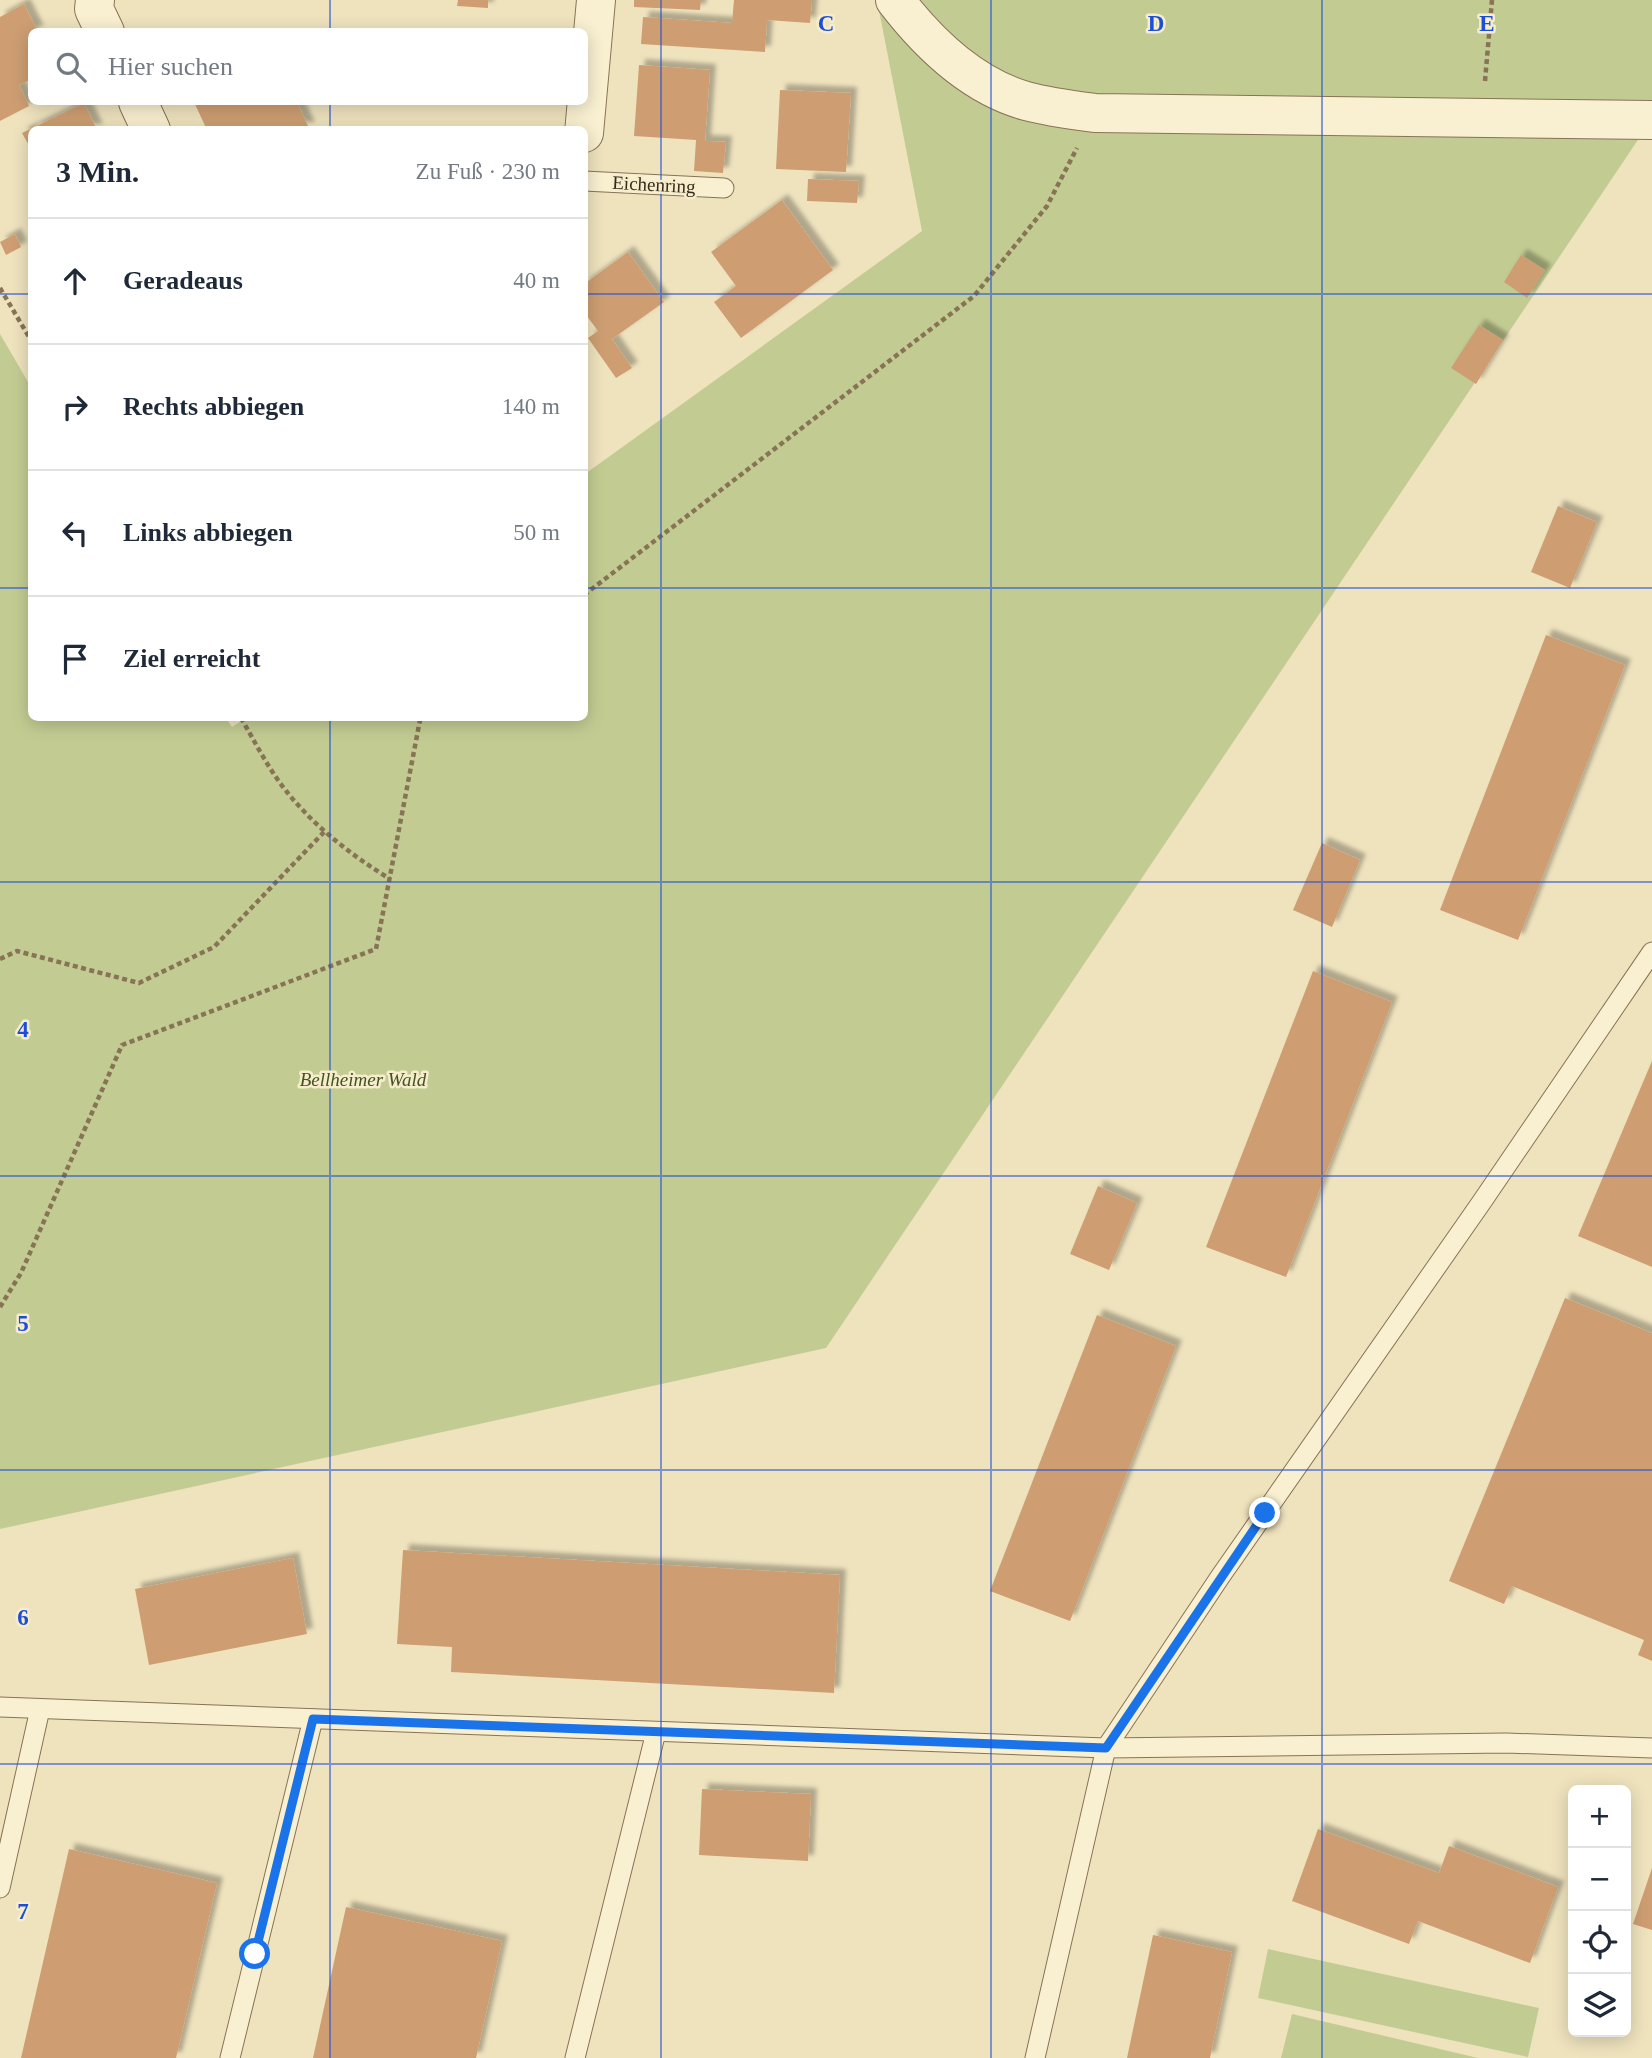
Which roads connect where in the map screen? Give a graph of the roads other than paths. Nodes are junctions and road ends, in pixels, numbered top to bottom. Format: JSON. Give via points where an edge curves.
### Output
{"nodes":[{"id":1,"x":95,"y":0,"type":"edge"},
{"id":2,"x":596,"y":0,"type":"edge"},
{"id":3,"x":895,"y":0,"type":"edge"},
{"id":4,"x":103,"y":28,"type":"edge"},
{"id":5,"x":588,"y":89,"type":"edge"},
{"id":6,"x":139,"y":105,"type":"edge"},
{"id":7,"x":587,"y":105,"type":"edge"},
{"id":8,"x":1652,"y":120,"type":"edge"},
{"id":9,"x":149,"y":126,"type":"edge"},
{"id":10,"x":585,"y":126,"type":"edge"},
{"id":11,"x":588,"y":181,"type":"edge"},
{"id":12,"x":724,"y":188,"type":"dead end"},
{"id":13,"x":1652,"y":952,"type":"edge"},
{"id":14,"x":0,"y":1707,"type":"edge"},
{"id":15,"x":40,"y":1709,"type":"junction"},
{"id":16,"x":313,"y":1719,"type":"junction"},
{"id":17,"x":656,"y":1731,"type":"junction"},
{"id":18,"x":1106,"y":1748,"type":"junction"},
{"id":19,"x":1652,"y":1748,"type":"edge"},
{"id":20,"x":0,"y":1888,"type":"edge"},
{"id":21,"x":230,"y":2058,"type":"edge"},
{"id":22,"x":575,"y":2058,"type":"edge"},
{"id":23,"x":1035,"y":2058,"type":"edge"}],
"edges":[{"from":1,"to":4,"type":"street"},
{"from":2,"to":5,"type":"street"},
{"from":3,"to":8,"type":"street","via":[[935,43],[995,90],[1026,101],[1095,113]]},
{"from":6,"to":9,"type":"street"},
{"from":7,"to":10,"type":"street"},
{"from":11,"to":12,"type":"lane","name":"Eichenring"},
{"from":13,"to":18,"type":"lane"},
{"from":14,"to":15,"type":"lane"},
{"from":15,"to":16,"type":"lane"},
{"from":15,"to":20,"type":"lane"},
{"from":16,"to":17,"type":"lane"},
{"from":16,"to":21,"type":"lane"},
{"from":17,"to":18,"type":"lane"},
{"from":17,"to":22,"type":"lane"},
{"from":18,"to":19,"type":"lane","via":[[1506,1743]]},
{"from":18,"to":23,"type":"lane"}]}
